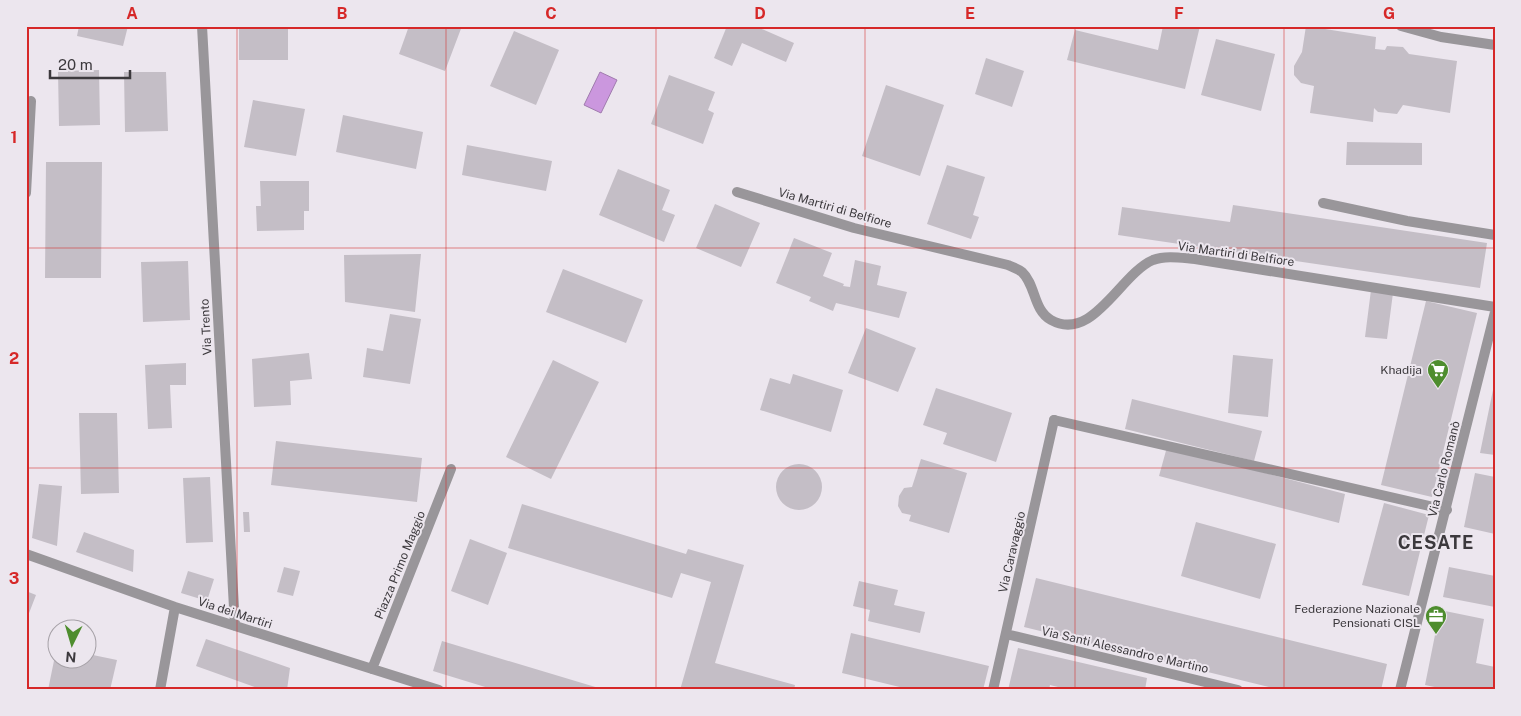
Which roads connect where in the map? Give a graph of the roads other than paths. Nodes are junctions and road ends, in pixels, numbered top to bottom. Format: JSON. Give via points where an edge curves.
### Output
{"nodes":[{"id":1,"x":202,"y":26,"type":"edge"},
{"id":2,"x":1401,"y":26,"type":"edge"},
{"id":3,"x":1495,"y":45,"type":"edge"},
{"id":4,"x":31,"y":101,"type":"dead end"},
{"id":5,"x":737,"y":192,"type":"dead end"},
{"id":6,"x":26,"y":193,"type":"edge"},
{"id":7,"x":1323,"y":202,"type":"dead end"},
{"id":8,"x":1495,"y":235,"type":"edge"},
{"id":9,"x":1495,"y":307,"type":"edge"},
{"id":10,"x":1495,"y":312,"type":"edge"},
{"id":11,"x":451,"y":469,"type":"dead end"},
{"id":12,"x":1446,"y":510,"type":"junction"},
{"id":13,"x":26,"y":554,"type":"edge"},
{"id":14,"x":175,"y":607,"type":"junction"},
{"id":15,"x":234,"y":626,"type":"junction"},
{"id":16,"x":1006,"y":634,"type":"junction"},
{"id":17,"x":372,"y":669,"type":"junction"},
{"id":18,"x":432,"y":689,"type":"edge"},
{"id":19,"x":160,"y":690,"type":"edge"},
{"id":20,"x":993,"y":690,"type":"edge"},
{"id":21,"x":1238,"y":690,"type":"edge"},
{"id":22,"x":1400,"y":690,"type":"edge"}],
"edges":[{"from":1,"to":15,"type":"street","name":"Via Trento"},
{"from":2,"to":3,"type":"street","via":[[1441,37]]},
{"from":4,"to":6,"type":"street"},
{"from":5,"to":9,"type":"street","name":"Via Martiri di Belfiore","via":[[854,228],[1008,265],[1021,272],[1037,306],[1051,320],[1072,325],[1091,318],[1136,270],[1164,257],[1195,259]]},
{"from":7,"to":8,"type":"street","via":[[1407,221]]},
{"from":10,"to":12,"type":"street","name":"Via Carlo Romanò"},
{"from":11,"to":17,"type":"street","name":"Piazza Primo Maggio"},
{"from":12,"to":16,"type":"street","name":"Via Caravaggio","via":[[1054,420]]},
{"from":12,"to":22,"type":"street","name":"Via Carlo Romanò"},
{"from":13,"to":14,"type":"street","name":"Via dei Martiri"},
{"from":14,"to":15,"type":"street","name":"Via dei Martiri"},
{"from":14,"to":19,"type":"street"},
{"from":15,"to":17,"type":"street","name":"Via dei Martiri"},
{"from":16,"to":20,"type":"street","name":"Via Caravaggio"},
{"from":16,"to":21,"type":"street","name":"Via Santi Alessandro e Martino"},
{"from":17,"to":18,"type":"street","name":"Via dei Martiri"}]}
